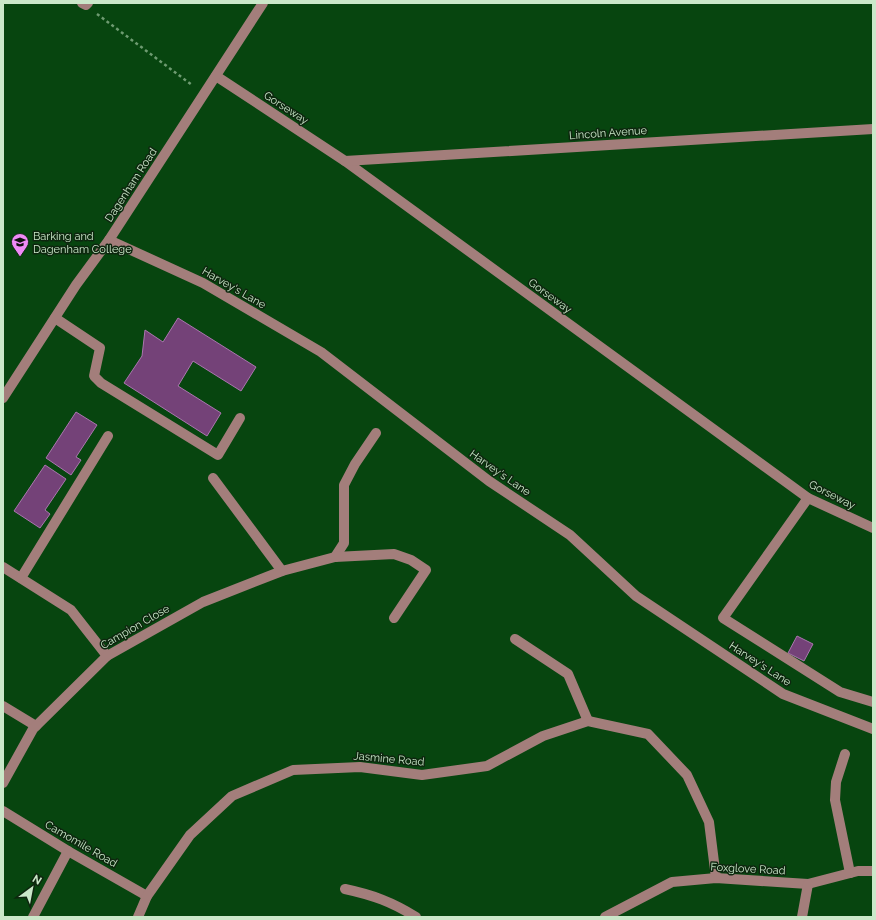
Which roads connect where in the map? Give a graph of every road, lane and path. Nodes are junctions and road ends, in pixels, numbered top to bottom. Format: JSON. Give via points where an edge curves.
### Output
{"nodes":[{"id":1,"x":263,"y":3,"type":"edge"},
{"id":2,"x":85,"y":4,"type":"edge"},
{"id":3,"x":216,"y":76,"type":"junction"},
{"id":4,"x":204,"y":94,"type":"junction"},
{"id":5,"x":873,"y":129,"type":"edge"},
{"id":6,"x":345,"y":161,"type":"junction"},
{"id":7,"x":109,"y":240,"type":"junction"},
{"id":8,"x":55,"y":318,"type":"junction"},
{"id":9,"x":3,"y":398,"type":"edge"},
{"id":10,"x":240,"y":418,"type":"dead end"},
{"id":11,"x":376,"y":433,"type":"dead end"},
{"id":12,"x":108,"y":436,"type":"dead end"},
{"id":13,"x":213,"y":478,"type":"dead end"},
{"id":14,"x":808,"y":498,"type":"junction"},
{"id":15,"x":873,"y":528,"type":"edge"},
{"id":16,"x":335,"y":557,"type":"junction"},
{"id":17,"x":3,"y":567,"type":"edge"},
{"id":18,"x":282,"y":571,"type":"junction"},
{"id":19,"x":21,"y":578,"type":"junction"},
{"id":20,"x":394,"y":618,"type":"dead end"},
{"id":21,"x":515,"y":639,"type":"dead end"},
{"id":22,"x":107,"y":656,"type":"junction"},
{"id":23,"x":873,"y":702,"type":"edge"},
{"id":24,"x":3,"y":706,"type":"edge"},
{"id":25,"x":588,"y":721,"type":"junction"},
{"id":26,"x":36,"y":726,"type":"junction"},
{"id":27,"x":873,"y":729,"type":"edge"},
{"id":28,"x":846,"y":754,"type":"dead end"},
{"id":29,"x":3,"y":783,"type":"edge"},
{"id":30,"x":3,"y":811,"type":"edge"},
{"id":31,"x":68,"y":852,"type":"junction"},
{"id":32,"x":873,"y":871,"type":"edge"},
{"id":33,"x":850,"y":873,"type":"junction"},
{"id":34,"x":716,"y":878,"type":"junction"},
{"id":35,"x":808,"y":884,"type":"junction"},
{"id":36,"x":345,"y":889,"type":"dead end"},
{"id":37,"x":147,"y":896,"type":"junction"},
{"id":38,"x":33,"y":917,"type":"edge"},
{"id":39,"x":138,"y":917,"type":"edge"},
{"id":40,"x":416,"y":917,"type":"edge"},
{"id":41,"x":605,"y":917,"type":"edge"},
{"id":42,"x":802,"y":917,"type":"edge"}],
"edges":[{"from":1,"to":3,"type":"street","name":"Dagenham Road"},
{"from":2,"to":4,"type":"path"},
{"from":3,"to":4,"type":"street","name":"Dagenham Road"},
{"from":3,"to":6,"type":"street","name":"Gorseway"},
{"from":4,"to":7,"type":"street","name":"Dagenham Road"},
{"from":5,"to":6,"type":"street","name":"Lincoln Avenue"},
{"from":6,"to":14,"type":"street","name":"Gorseway"},
{"from":7,"to":8,"type":"street","name":"Dagenham Road"},
{"from":7,"to":27,"type":"street","name":"Harvey's Lane","via":[[203,283],[321,352],[489,481],[570,535],[636,596],[783,694]]},
{"from":8,"to":9,"type":"street","name":"Dagenham Road"},
{"from":8,"to":10,"type":"street","via":[[100,348],[94,376],[101,383],[218,455]]},
{"from":11,"to":16,"type":"street","via":[[344,485],[344,543]]},
{"from":12,"to":19,"type":"street"},
{"from":13,"to":18,"type":"street"},
{"from":14,"to":15,"type":"street","name":"Gorseway"},
{"from":14,"to":23,"type":"street","via":[[723,618],[840,692]]},
{"from":16,"to":18,"type":"street","name":"Campion Close"},
{"from":16,"to":20,"type":"street","name":"Campion Close","via":[[394,554],[411,560],[426,570]]},
{"from":17,"to":19,"type":"street"},
{"from":18,"to":22,"type":"street","name":"Campion Close","via":[[203,602]]},
{"from":19,"to":22,"type":"street","via":[[71,610]]},
{"from":21,"to":25,"type":"street","via":[[568,674]]},
{"from":22,"to":26,"type":"street","name":"Campion Close"},
{"from":24,"to":26,"type":"street"},
{"from":25,"to":34,"type":"street","via":[[648,734],[687,775],[709,822]]},
{"from":25,"to":37,"type":"street","name":"Jasmine Road","via":[[542,736],[487,766],[422,775],[360,767],[293,770],[232,796],[190,835]]},
{"from":26,"to":29,"type":"street","name":"Campion Close"},
{"from":28,"to":33,"type":"street","via":[[836,782],[835,800]]},
{"from":30,"to":31,"type":"street","name":"Camomile Road"},
{"from":31,"to":37,"type":"street","name":"Camomile Road"},
{"from":31,"to":38,"type":"street"},
{"from":32,"to":33,"type":"street","name":"Foxglove Road"},
{"from":33,"to":35,"type":"street","name":"Foxglove Road"},
{"from":34,"to":35,"type":"street","name":"Foxglove Road"},
{"from":34,"to":41,"type":"street","name":"Foxglove Road","via":[[672,882]]},
{"from":35,"to":42,"type":"street"},
{"from":36,"to":40,"type":"street","via":[[392,903]]},
{"from":37,"to":39,"type":"street","name":"Jasmine Road"}]}
